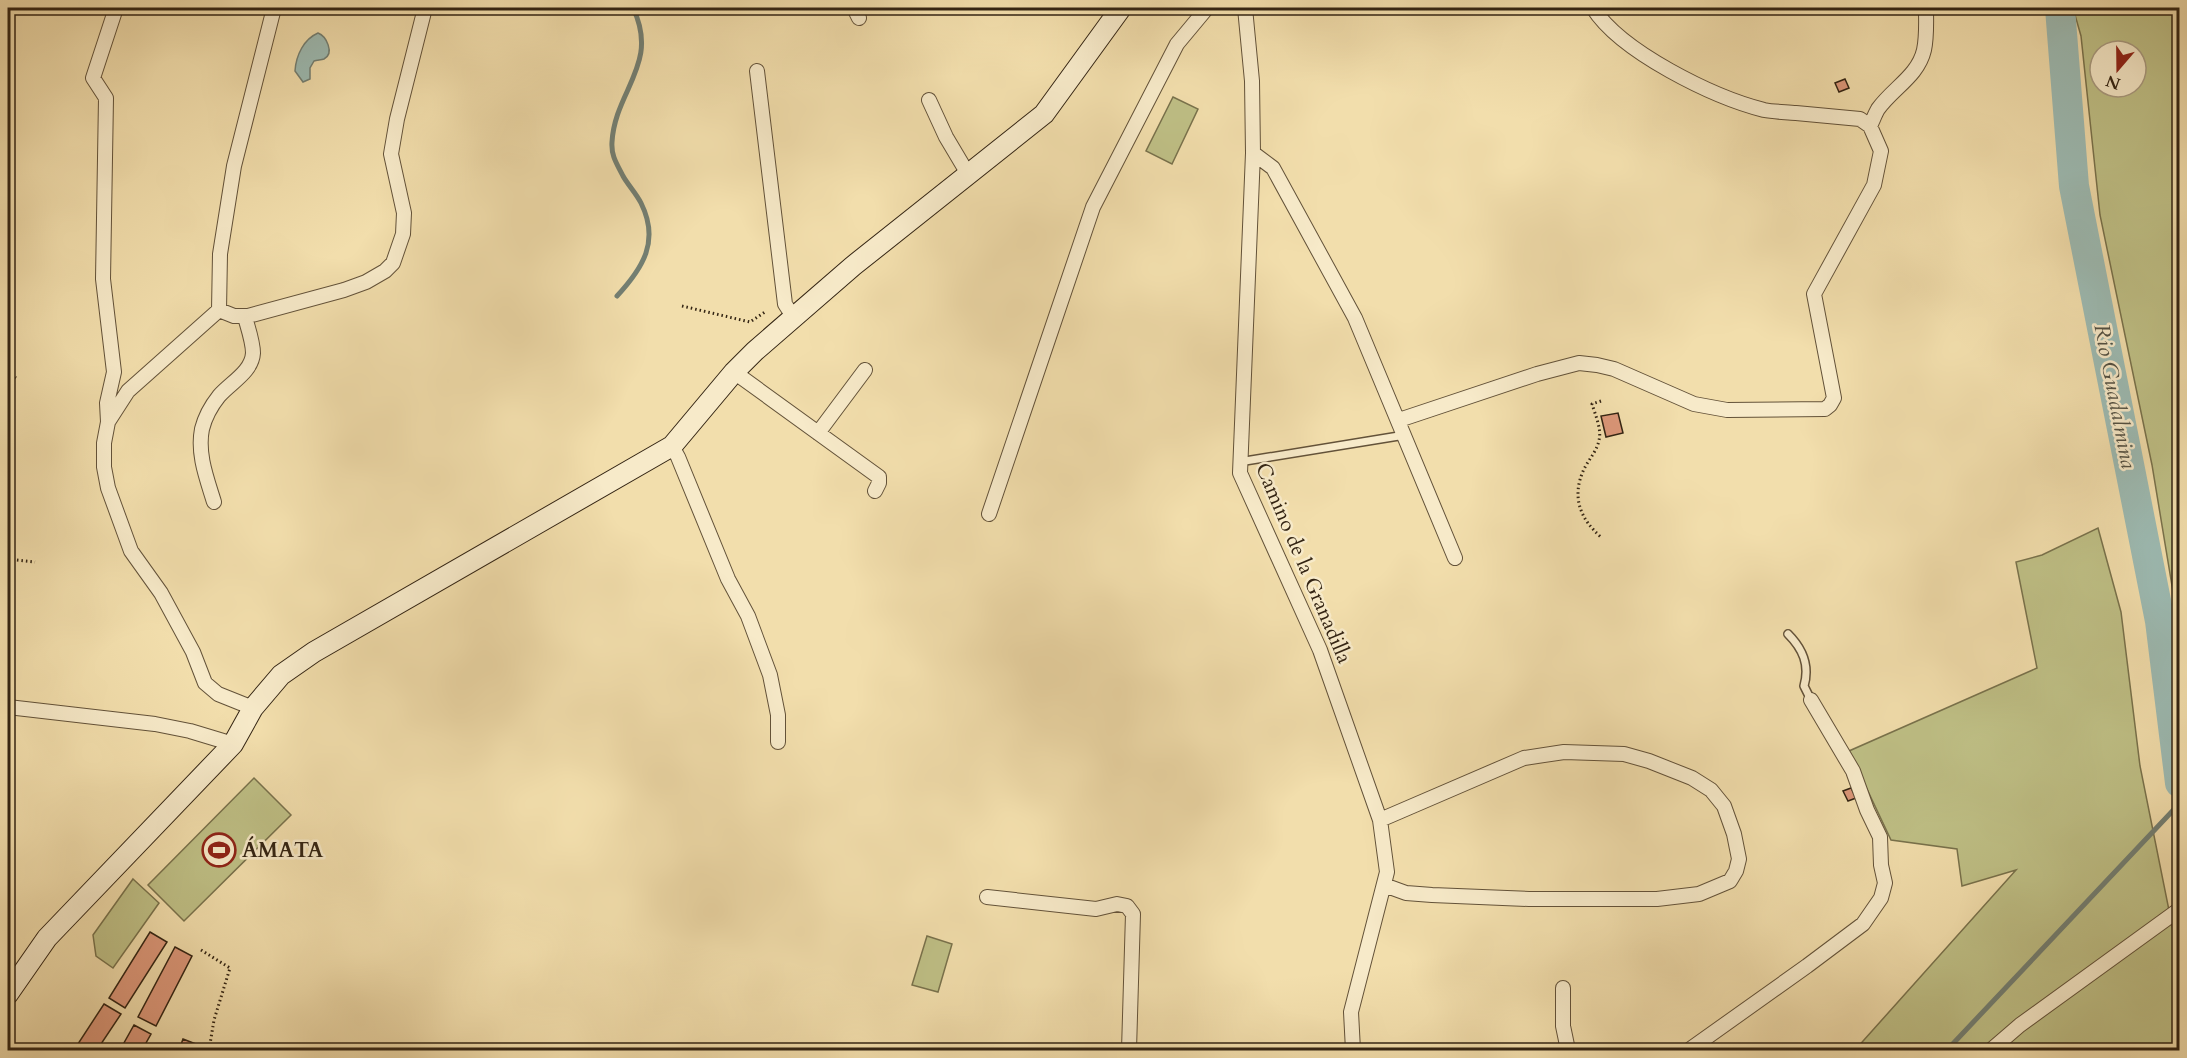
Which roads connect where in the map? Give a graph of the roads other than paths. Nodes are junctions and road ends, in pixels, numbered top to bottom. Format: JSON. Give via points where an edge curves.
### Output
{"nodes":[{"id":1,"x":116,"y":8,"type":"edge"},
{"id":2,"x":273,"y":8,"type":"edge"},
{"id":3,"x":425,"y":8,"type":"edge"},
{"id":4,"x":1121,"y":8,"type":"edge"},
{"id":5,"x":1208,"y":8,"type":"edge"},
{"id":6,"x":1245,"y":8,"type":"edge"},
{"id":7,"x":1593,"y":8,"type":"edge"},
{"id":8,"x":1926,"y":8,"type":"edge"},
{"id":9,"x":757,"y":71,"type":"dead end"},
{"id":10,"x":929,"y":100,"type":"dead end"},
{"id":11,"x":1870,"y":126,"type":"junction"},
{"id":12,"x":1253,"y":153,"type":"junction"},
{"id":13,"x":968,"y":174,"type":"junction"},
{"id":14,"x":219,"y":310,"type":"junction"},
{"id":15,"x":245,"y":317,"type":"junction"},
{"id":16,"x":794,"y":318,"type":"junction"},
{"id":17,"x":865,"y":370,"type":"dead end"},
{"id":18,"x":735,"y":372,"type":"junction"},
{"id":19,"x":1399,"y":420,"type":"junction"},
{"id":20,"x":108,"y":422,"type":"junction"},
{"id":21,"x":818,"y":433,"type":"junction"},
{"id":22,"x":1405,"y":435,"type":"junction"},
{"id":23,"x":672,"y":446,"type":"junction"},
{"id":24,"x":1239,"y":462,"type":"junction"},
{"id":25,"x":875,"y":491,"type":"dead end"},
{"id":26,"x":214,"y":502,"type":"dead end"},
{"id":27,"x":989,"y":514,"type":"dead end"},
{"id":28,"x":1455,"y":558,"type":"dead end"},
{"id":29,"x":1788,"y":634,"type":"dead end"},
{"id":30,"x":1810,"y":700,"type":"joint"},
{"id":31,"x":8,"y":707,"type":"edge"},
{"id":32,"x":253,"y":708,"type":"junction"},
{"id":33,"x":778,"y":742,"type":"dead end"},
{"id":34,"x":233,"y":744,"type":"junction"},
{"id":35,"x":1380,"y":820,"type":"junction"},
{"id":36,"x":1384,"y":885,"type":"junction"},
{"id":37,"x":987,"y":897,"type":"dead end"},
{"id":38,"x":2180,"y":909,"type":"edge"},
{"id":39,"x":1563,"y":988,"type":"dead end"},
{"id":40,"x":8,"y":994,"type":"edge"},
{"id":41,"x":1129,"y":1050,"type":"edge"},
{"id":42,"x":1353,"y":1050,"type":"edge"},
{"id":43,"x":1568,"y":1050,"type":"edge"},
{"id":44,"x":1689,"y":1050,"type":"edge"},
{"id":45,"x":1991,"y":1050,"type":"edge"}],
"edges":[{"from":1,"to":20,"type":"street","via":[[93,78],[106,98],[103,279],[114,372],[107,403]]},
{"from":2,"to":14,"type":"street","via":[[234,166],[220,254]]},
{"from":3,"to":15,"type":"street","via":[[391,154],[404,213],[403,234],[393,263],[366,282]]},
{"from":4,"to":13,"type":"street","via":[[1044,114]]},
{"from":5,"to":27,"type":"street","via":[[1177,44],[1093,207]]},
{"from":6,"to":12,"type":"street","name":"Camino de la Granadilla"},
{"from":7,"to":11,"type":"street","via":[[1608,27],[1697,85],[1766,110],[1860,119]]},
{"from":8,"to":11,"type":"street","via":[[1926,39],[1917,67],[1878,110]]},
{"from":9,"to":16,"type":"street","via":[[785,304]]},
{"from":10,"to":13,"type":"street"},
{"from":11,"to":19,"type":"street","via":[[1881,151],[1874,185],[1814,294],[1834,398],[1825,409],[1727,410],[1694,404],[1614,369],[1579,363]]},
{"from":12,"to":19,"type":"street","via":[[1273,168],[1312,239],[1355,318]]},
{"from":12,"to":24,"type":"street","name":"Camino de la Granadilla"},
{"from":13,"to":16,"type":"street"},
{"from":14,"to":15,"type":"street"},
{"from":14,"to":20,"type":"street","via":[[128,391]]},
{"from":15,"to":26,"type":"street","via":[[253,351],[249,367],[220,395],[202,428],[202,461]]},
{"from":16,"to":18,"type":"street"},
{"from":17,"to":21,"type":"street"},
{"from":18,"to":21,"type":"street"},
{"from":18,"to":23,"type":"street"},
{"from":19,"to":22,"type":"street"},
{"from":20,"to":32,"type":"street","via":[[104,467],[131,551],[161,593],[205,683],[218,694]]},
{"from":21,"to":25,"type":"street","via":[[879,477]]},
{"from":22,"to":24,"type":"lane"},
{"from":22,"to":28,"type":"street"},
{"from":23,"to":32,"type":"street","via":[[314,652],[280,675]]},
{"from":23,"to":33,"type":"street","via":[[770,675],[778,715]]},
{"from":24,"to":35,"type":"street","name":"Camino de la Granadilla","via":[[1240,473],[1320,650]]},
{"from":29,"to":30,"type":"lane","via":[[1806,660],[1804,686]]},
{"from":30,"to":44,"type":"street","via":[[1853,771],[1880,837],[1885,883],[1881,898],[1863,924]]},
{"from":31,"to":34,"type":"street","via":[[155,724]]},
{"from":32,"to":34,"type":"street"},
{"from":34,"to":40,"type":"street","via":[[47,938]]},
{"from":35,"to":36,"type":"street","name":"Camino de la Granadilla","via":[[1387,872]]},
{"from":35,"to":36,"type":"street","via":[[1524,759],[1564,752],[1624,754],[1692,778],[1711,790],[1724,806],[1739,859],[1730,882],[1699,894],[1657,899],[1432,895],[1406,893]]},
{"from":36,"to":42,"type":"street","name":"Camino de la Granadilla","via":[[1351,1012]]},
{"from":37,"to":41,"type":"street","via":[[1096,909],[1118,903],[1127,906],[1132,914]]},
{"from":38,"to":45,"type":"street"},
{"from":39,"to":43,"type":"street","via":[[1563,1026]]}]}
